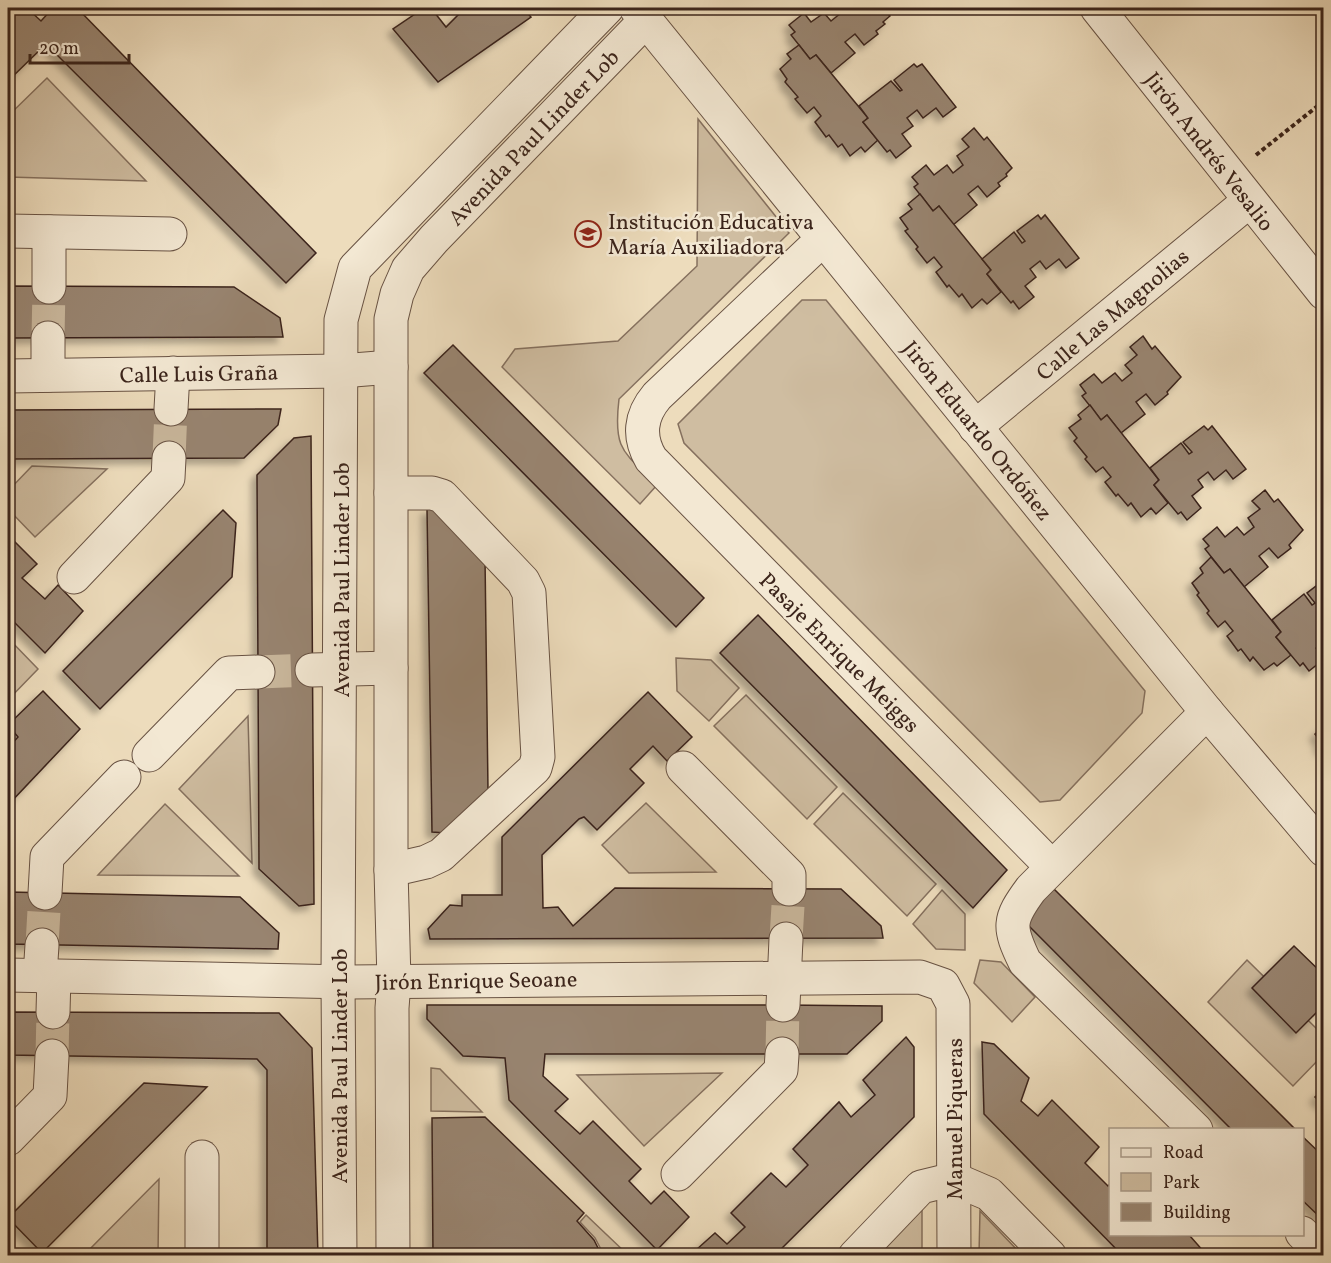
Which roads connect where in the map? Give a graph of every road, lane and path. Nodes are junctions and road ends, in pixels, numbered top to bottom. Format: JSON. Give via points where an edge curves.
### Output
{"nodes":[{"id":1,"x":607,"y":8,"type":"edge"},
{"id":2,"x":1097,"y":8,"type":"edge"},
{"id":3,"x":641,"y":14,"type":"edge"},
{"id":4,"x":1323,"y":101,"type":"edge"},
{"id":5,"x":1229,"y":176,"type":"junction"},
{"id":6,"x":1249,"y":201,"type":"junction"},
{"id":7,"x":8,"y":231,"type":"edge"},
{"id":8,"x":49,"y":232,"type":"junction"},
{"id":9,"x":170,"y":234,"type":"dead end"},
{"id":10,"x":823,"y":239,"type":"junction"},
{"id":11,"x":49,"y":286,"type":"tunnel mouth"},
{"id":12,"x":1323,"y":293,"type":"edge"},
{"id":13,"x":48,"y":338,"type":"tunnel mouth"},
{"id":14,"x":391,"y":367,"type":"junction"},
{"id":15,"x":341,"y":371,"type":"junction"},
{"id":16,"x":173,"y":373,"type":"junction"},
{"id":17,"x":48,"y":375,"type":"junction"},
{"id":18,"x":8,"y":376,"type":"edge"},
{"id":19,"x":171,"y":409,"type":"tunnel mouth"},
{"id":20,"x":975,"y":427,"type":"junction"},
{"id":21,"x":169,"y":458,"type":"tunnel mouth"},
{"id":22,"x":391,"y":493,"type":"junction"},
{"id":23,"x":75,"y":577,"type":"dead end"},
{"id":24,"x":391,"y":668,"type":"junction"},
{"id":25,"x":326,"y":669,"type":"junction"},
{"id":26,"x":258,"y":672,"type":"tunnel mouth"},
{"id":27,"x":1207,"y":711,"type":"junction"},
{"id":28,"x":149,"y":755,"type":"dead end"},
{"id":29,"x":683,"y":768,"type":"dead end"},
{"id":30,"x":124,"y":777,"type":"dead end"},
{"id":31,"x":1323,"y":850,"type":"edge"},
{"id":32,"x":1052,"y":867,"type":"junction"},
{"id":33,"x":392,"y":870,"type":"junction"},
{"id":34,"x":789,"y":889,"type":"tunnel mouth"},
{"id":35,"x":45,"y":893,"type":"tunnel mouth"},
{"id":36,"x":786,"y":939,"type":"tunnel mouth"},
{"id":37,"x":45,"y":966,"type":"junction"},
{"id":38,"x":8,"y":975,"type":"edge"},
{"id":39,"x":338,"y":981,"type":"junction"},
{"id":40,"x":394,"y":981,"type":"junction"},
{"id":41,"x":943,"y":986,"type":"joint"},
{"id":42,"x":784,"y":992,"type":"junction"},
{"id":43,"x":53,"y":1012,"type":"tunnel mouth"},
{"id":44,"x":782,"y":1054,"type":"tunnel mouth"},
{"id":45,"x":51,"y":1056,"type":"tunnel mouth"},
{"id":46,"x":1194,"y":1128,"type":"edge"},
{"id":47,"x":8,"y":1139,"type":"edge"},
{"id":48,"x":202,"y":1157,"type":"dead end"},
{"id":49,"x":678,"y":1174,"type":"dead end"},
{"id":50,"x":954,"y":1179,"type":"junction"},
{"id":51,"x":1304,"y":1235,"type":"edge"},
{"id":52,"x":202,"y":1256,"type":"edge"},
{"id":53,"x":340,"y":1256,"type":"edge"},
{"id":54,"x":393,"y":1256,"type":"edge"},
{"id":55,"x":855,"y":1256,"type":"edge"},
{"id":56,"x":954,"y":1256,"type":"edge"},
{"id":57,"x":1050,"y":1256,"type":"edge"},
{"id":58,"x":1317,"y":1256,"type":"edge"}],
"edges":[{"from":1,"to":15,"type":"street","name":"Avenida Paul Linder Lob","via":[[355,268],[341,320]]},
{"from":2,"to":5,"type":"street","name":"Jirón Andrés Vesalio"},
{"from":3,"to":10,"type":"street","name":"Jirón Eduardo Ordóñez"},
{"from":3,"to":14,"type":"street","name":"Avenida Paul Linder Lob","via":[[408,269],[391,319]]},
{"from":4,"to":5,"type":"path"},
{"from":5,"to":6,"type":"street","name":"Jirón Andrés Vesalio"},
{"from":6,"to":12,"type":"street","name":"Jirón Andrés Vesalio"},
{"from":6,"to":20,"type":"street","name":"Calle Las Magnolias"},
{"from":7,"to":8,"type":"street"},
{"from":8,"to":9,"type":"street"},
{"from":8,"to":11,"type":"street"},
{"from":10,"to":20,"type":"street","name":"Jirón Eduardo Ordóñez"},
{"from":10,"to":32,"type":"street","name":"Pasaje Enrique Meiggs","via":[[657,396],[647,409],[642,429],[645,448],[651,459]]},
{"from":13,"to":17,"type":"street"},
{"from":14,"to":15,"type":"street","name":"Calle Luis Graña"},
{"from":14,"to":22,"type":"street","name":"Avenida Paul Linder Lob"},
{"from":15,"to":16,"type":"street","name":"Calle Luis Graña"},
{"from":15,"to":25,"type":"street","name":"Avenida Paul Linder Lob"},
{"from":16,"to":17,"type":"street","name":"Calle Luis Graña"},
{"from":16,"to":19,"type":"street"},
{"from":17,"to":18,"type":"street","name":"Calle Luis Graña"},
{"from":20,"to":27,"type":"street","name":"Jirón Eduardo Ordóñez"},
{"from":21,"to":23,"type":"street","via":[[168,478]]},
{"from":22,"to":24,"type":"street","name":"Avenida Paul Linder Lob"},
{"from":22,"to":33,"type":"street","via":[[441,496],[523,581],[529,593],[538,757],[535,768],[441,855]]},
{"from":24,"to":25,"type":"street"},
{"from":24,"to":33,"type":"street","name":"Avenida Paul Linder Lob"},
{"from":25,"to":39,"type":"street","name":"Avenida Paul Linder Lob"},
{"from":26,"to":28,"type":"street","via":[[230,673]]},
{"from":27,"to":31,"type":"street","name":"Jirón Eduardo Ordóñez"},
{"from":27,"to":32,"type":"street"},
{"from":29,"to":34,"type":"street","via":[[789,875]]},
{"from":30,"to":35,"type":"street","via":[[47,857]]},
{"from":32,"to":46,"type":"street","via":[[1018,906],[1012,921],[1014,941],[1025,962]]},
{"from":33,"to":40,"type":"street","name":"Avenida Paul Linder Lob"},
{"from":36,"to":42,"type":"street"},
{"from":37,"to":38,"type":"street","name":"Jirón Enrique Seoane"},
{"from":37,"to":39,"type":"street","name":"Jirón Enrique Seoane"},
{"from":37,"to":43,"type":"street"},
{"from":39,"to":40,"type":"street","name":"Jirón Enrique Seoane"},
{"from":39,"to":53,"type":"street","name":"Avenida Paul Linder Lob"},
{"from":40,"to":42,"type":"street","name":"Jirón Enrique Seoane"},
{"from":40,"to":54,"type":"street","name":"Avenida Paul Linder Lob"},
{"from":41,"to":42,"type":"street","name":"Jirón Enrique Seoane","via":[[920,978]]},
{"from":41,"to":50,"type":"street","name":"Manuel Piqueras","via":[[953,1004]]},
{"from":44,"to":49,"type":"street","via":[[781,1070]]},
{"from":45,"to":47,"type":"street","via":[[50,1096]]},
{"from":48,"to":52,"type":"street"},
{"from":50,"to":55,"type":"street","via":[[921,1187]]},
{"from":50,"to":56,"type":"street","name":"Manuel Piqueras"},
{"from":50,"to":57,"type":"street","via":[[989,1194]]},
{"from":51,"to":58,"type":"street"}]}
